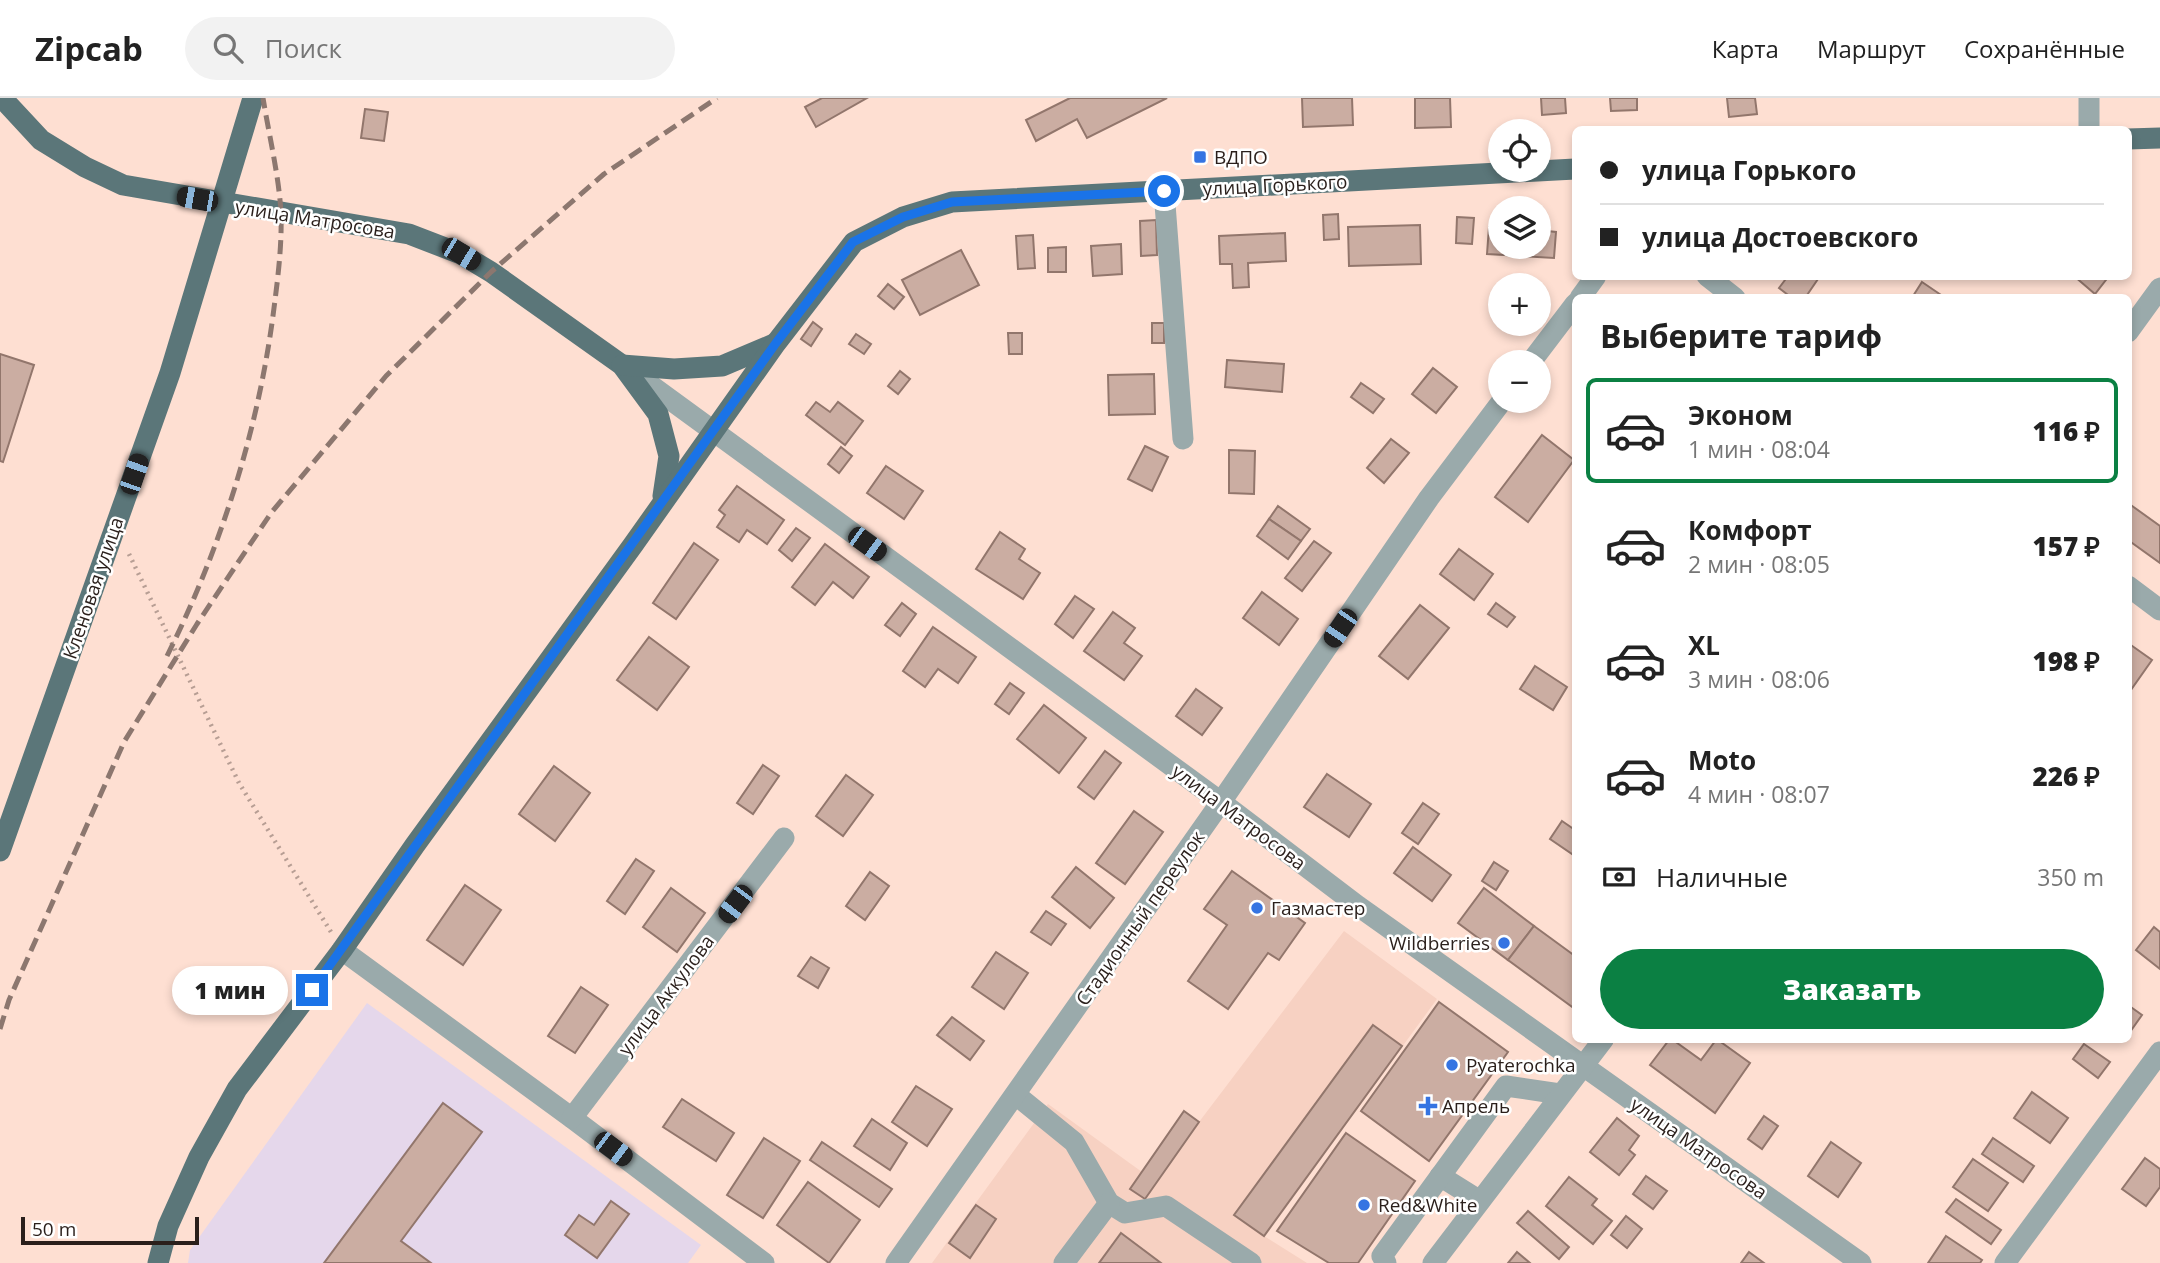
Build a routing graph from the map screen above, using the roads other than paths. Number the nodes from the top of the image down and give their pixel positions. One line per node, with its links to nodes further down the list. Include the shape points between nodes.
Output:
1 (2, 98): 9 (main road, улица Матросова, via 41,140 122,186)
2 (253, 98): 9 (main road, Кленовая улица)
3 (2089, 98): 4 (street)
4 (2089, 126)
5 (2160, 138): 6 (main road)
6 (2132, 139)
7 (1571, 172): 8 (main road, улица Горького)
8 (1164, 191): 15 (main road, улица Горького, via 952,202 903,217 853,242); 20 (street)
9 (222, 203): 17 (main road, улица Матросова, via 409,234 461,254); 26 (main road, Кленовая улица, via 170,373)
10 (1712, 280): 12 (street)
11 (2160, 288): 14 (street)
12 (1730, 294)
13 (1572, 308): 16 (street)
14 (2132, 326)
15 (776, 343): 17 (main road, via 722,366); 19 (main road)
16 (1540, 350)
17 (622, 365): 19 (street, улица Матросова); 21 (main road, улица Матросова, via 658,414 669,456)
18 (1493, 413): 24 (street, Стадионный переулок, via 1429,498)
19 (713, 431): 21 (main road); 24 (street, улица Матросова)
20 (1183, 439)
21 (662, 502): 27 (main road)
22 (2132, 589): 23 (street)
23 (2160, 610)
24 (1221, 802): 30 (street, улица Матросова, via 1357,906); 32 (street, Стадионный переулок)
25 (784, 838): 33 (street, улица Аккулова)
26 (0, 851)
27 (342, 950): 33 (street); 38 (main road, via 237,1089 194,1168 168,1226)
28 (1601, 1043): 30 (street)
29 (2160, 1052): 45 (street)
30 (1583, 1065): 31 (street); 44 (street, улица Матросова)
31 (1560, 1094): 34 (street, via 1506,1086); 35 (street)
32 (1016, 1095): 36 (street, via 1074,1142); 39 (street, Стадионный переулок)
33 (572, 1118): 37 (street)
34 (1440, 1176): 35 (street); 42 (street, via 1382,1255)
35 (1480, 1201): 43 (street)
36 (1109, 1203): 40 (street); 41 (street, via 1125,1213 1166,1206)
37 (760, 1262)
38 (158, 1263)
39 (896, 1263)
40 (1064, 1263)
41 (1251, 1263)
42 (1386, 1263)
43 (1433, 1263)
44 (1861, 1263)
45 (2005, 1263)

